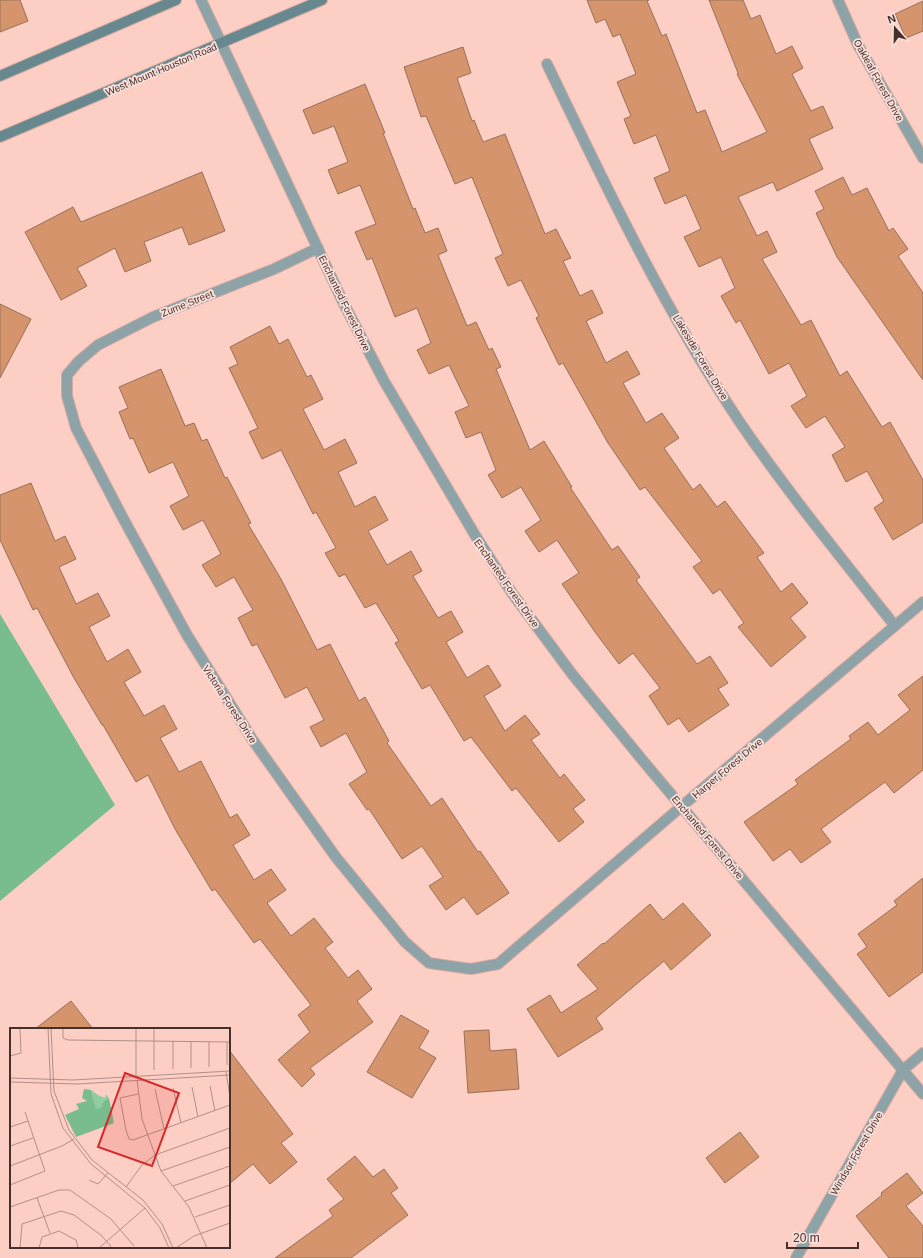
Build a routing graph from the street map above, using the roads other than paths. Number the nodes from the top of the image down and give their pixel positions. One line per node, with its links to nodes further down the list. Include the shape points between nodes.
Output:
1 (176, 0): 7 (main road)
2 (201, 0): 5 (street, Enchanted Forest Drive)
3 (322, 0): 5 (main road, West Mount Houston Road)
4 (838, 0): 9 (street, Oakleaf Forest Drive, via 858,45)
5 (221, 44): 8 (main road, West Mount Houston Road); 10 (street, Enchanted Forest Drive)
6 (547, 64): 13 (street, Lakeside Forest Drive, via 613,200 687,337 742,424 812,521)
7 (0, 76)
8 (0, 136)
9 (923, 158)
10 (318, 248): 11 (street, Zume Street, via 274,269 146,320 98,345); 14 (street, Enchanted Forest Drive, via 384,381 474,535 512,593 572,674)
11 (67, 375): 15 (street, Victoria Forest Drive, via 67,396 76,428 187,635 252,739 336,856 405,942 429,963)
12 (923, 602): 13 (street, Harper Forest Drive)
13 (895, 626): 14 (street, Harper Forest Drive)
14 (682, 806): 15 (street, Harper Forest Drive, via 498,964); 17 (street, Enchanted Forest Drive)
15 (471, 969)
16 (923, 1053): 17 (street, Windsor Forest Drive)
17 (903, 1070): 18 (street, Enchanted Forest Drive); 19 (street, Windsor Forest Drive)
18 (923, 1094)
19 (796, 1258)

